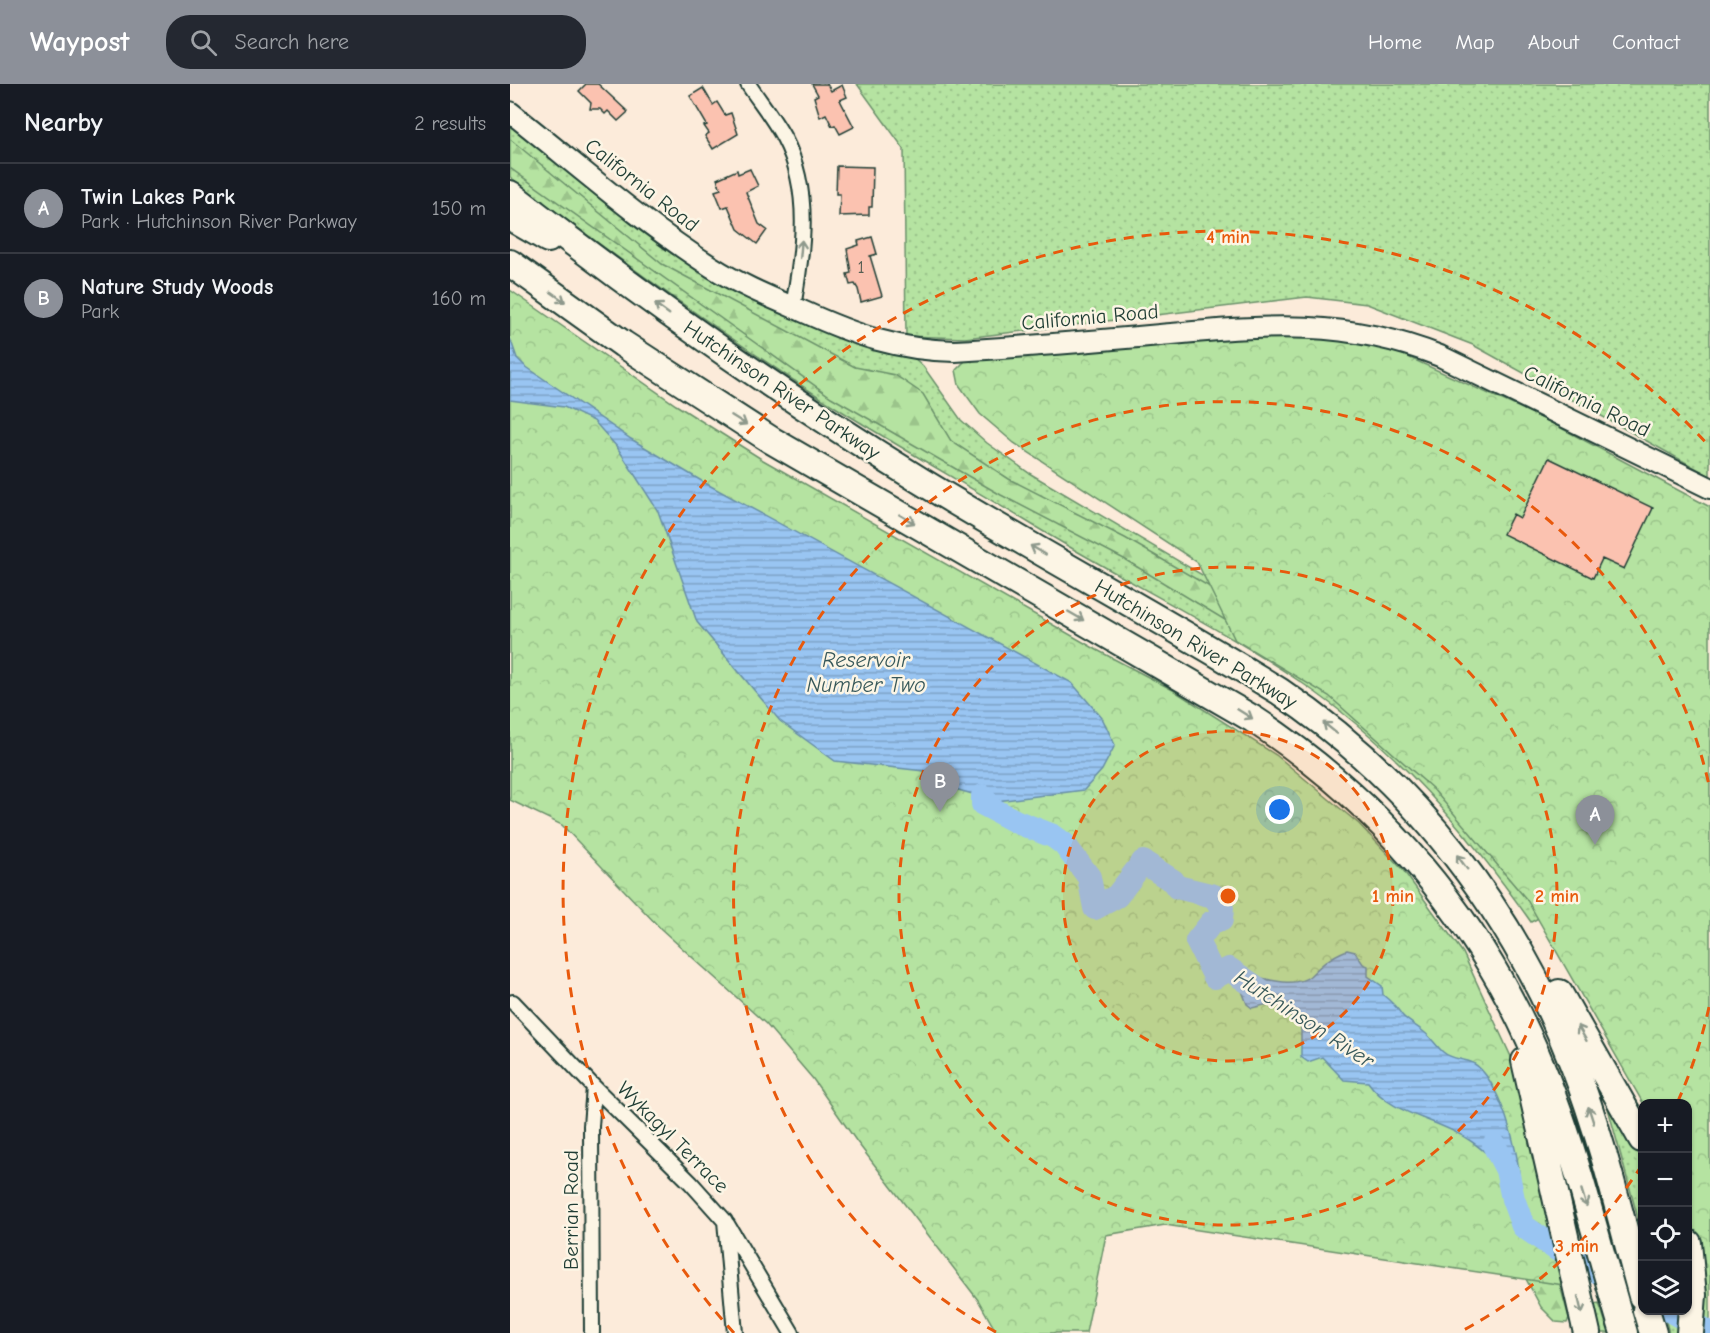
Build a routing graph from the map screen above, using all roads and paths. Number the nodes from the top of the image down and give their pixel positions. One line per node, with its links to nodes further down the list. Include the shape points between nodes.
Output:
1 (748, 84): 7 (street, one-way to 1, via 803,233 799,173 784,137)
2 (510, 112): 7 (main road, California Road, via 690,253 733,279)
3 (510, 194): 6 (highway, Hutchinson River Parkway)
4 (510, 217): 6 (highway)
5 (510, 263): 11 (highway, Hutchinson River Parkway, one-way to 11, via 753,429 1232,706 1295,747 1370,811 1421,865 1471,931)
6 (617, 276): 9 (highway, Hutchinson River Parkway, one-way to 6, via 1457,856 1412,803 1314,715 878,454 716,348)
7 (793, 307): 8 (main road, California Road, via 869,339 938,351 1280,326 1336,328 1375,335 1440,356)
8 (1710, 488)
9 (1495, 910): 13 (highway, one-way to 9, via 1550,978); 16 (highway, Hutchinson River Parkway, one-way to 9, via 1574,1067 1540,990)
10 (513, 1002): 12 (street, Wykagyl Terrace)
11 (1514, 1005): 21 (highway, one-way to 21); 22 (highway, Hutchinson River Parkway, one-way to 22, via 1553,1096)
12 (594, 1087): 14 (street, Wykagyl Terrace); 18 (street, Berrian Road)
13 (1638, 1132)
14 (725, 1221): 19 (street, Wykagyl Terrace); 20 (street)
15 (1690, 1261): 17 (highway)
16 (1638, 1280)
17 (1691, 1326)
18 (592, 1333)
19 (735, 1333)
20 (792, 1333)
21 (1587, 1333)
22 (1624, 1333)

